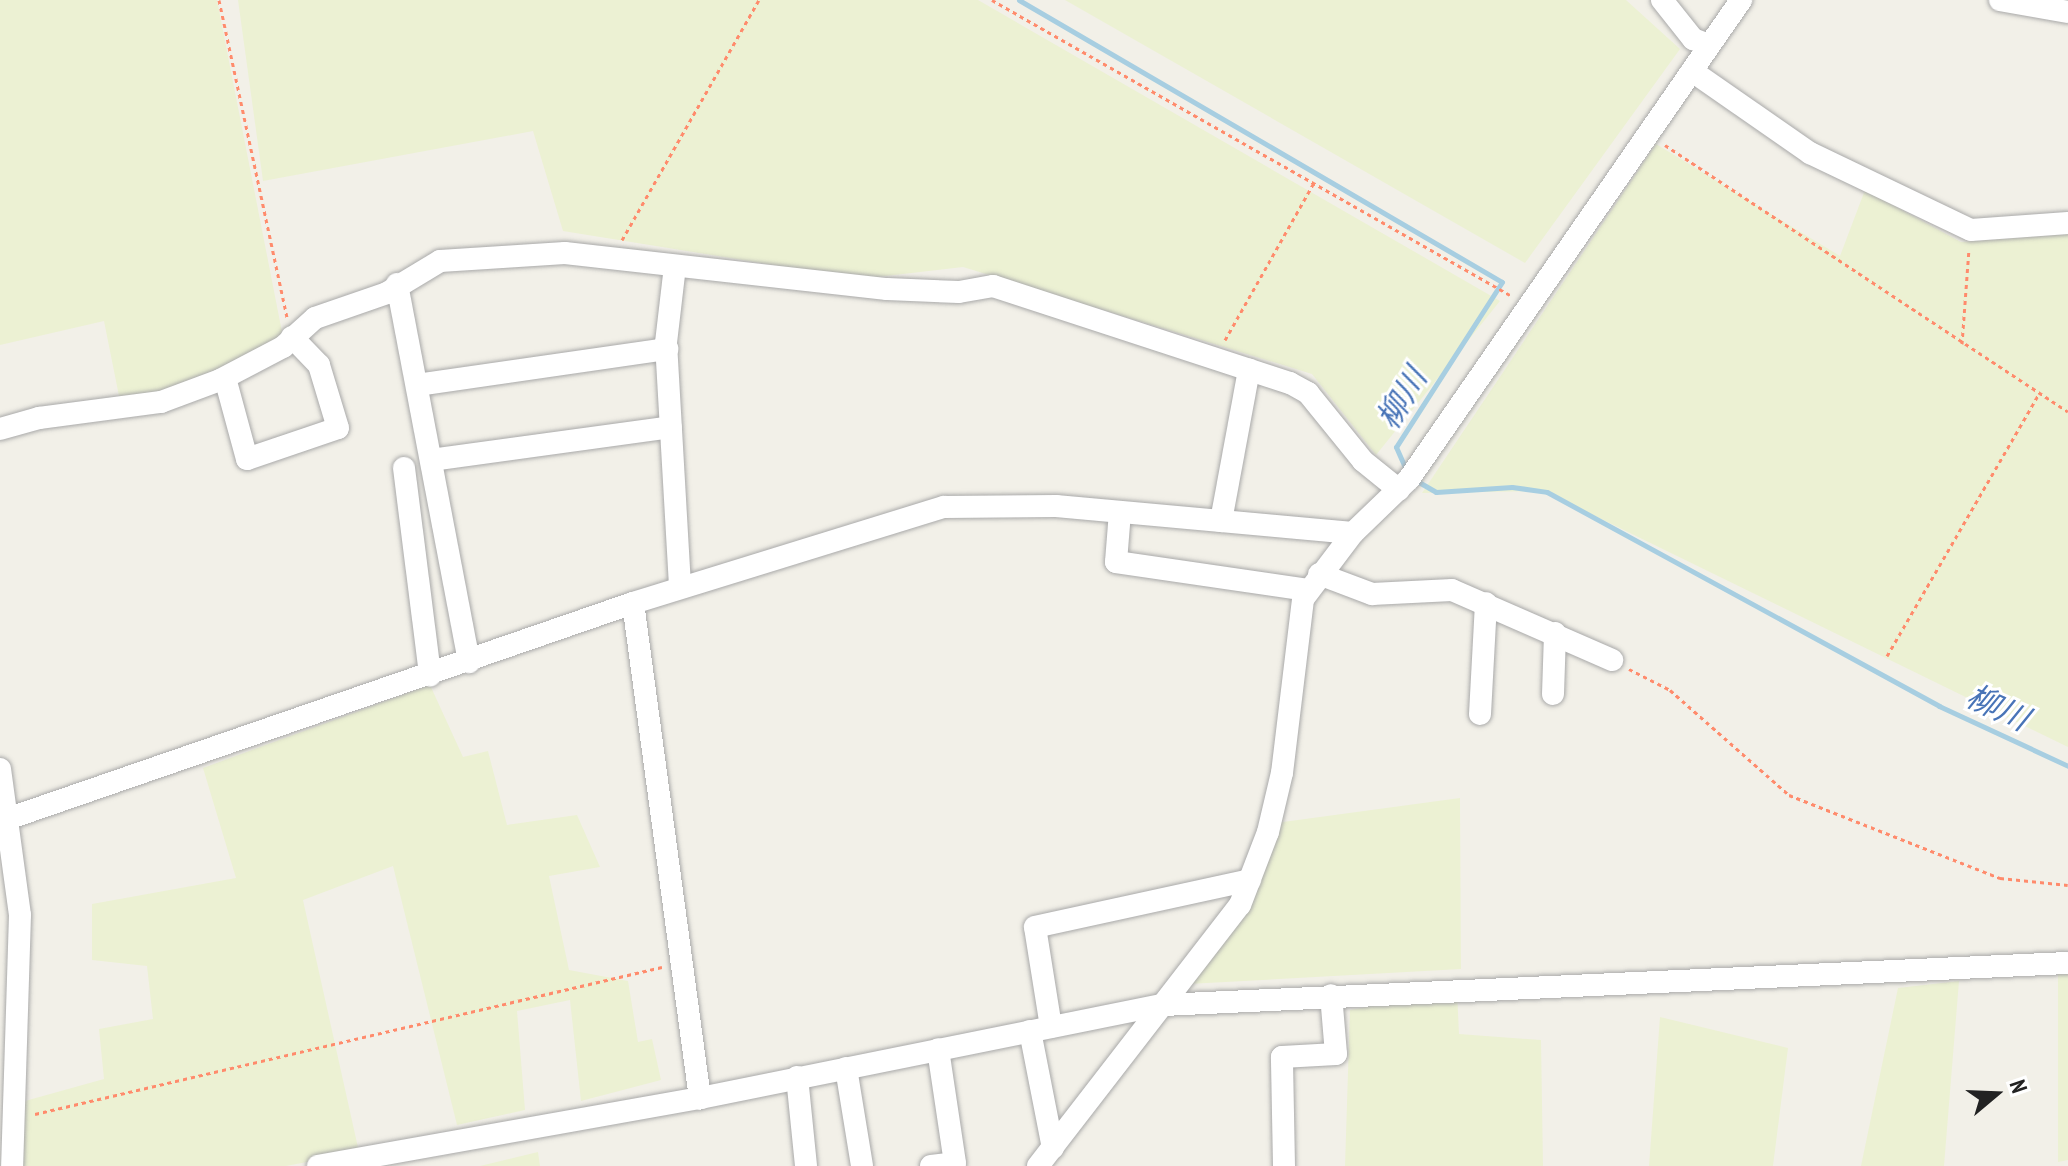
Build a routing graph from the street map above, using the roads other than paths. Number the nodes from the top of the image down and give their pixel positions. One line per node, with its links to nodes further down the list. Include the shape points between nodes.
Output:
1 (1662, 0): 5 (street, via 1693,39)
2 (1741, 0): 5 (street)
3 (2000, 0): 4 (street)
4 (2068, 12)
5 (1709, 45): 6 (street)
6 (1692, 71): 7 (street, via 1810,153 1971,230); 19 (street)
7 (2068, 223)
8 (675, 266): 9 (street, via 565,253 440,261); 11 (street); 12 (street, via 887,289 959,292 993,286)
9 (397, 284): 10 (street, via 387,293 315,318); 14 (street)
10 (292, 337): 13 (street, via 256,364); 13 (street, via 319,365 338,428 247,459)
11 (667, 349): 14 (street); 15 (street)
12 (1249, 370): 19 (street, via 1308,393 1363,461); 21 (street)
13 (225, 378): 16 (street, via 161,402 39,418)
14 (417, 385): 17 (street)
15 (671, 427): 17 (street); 24 (street)
16 (0, 429)
17 (431, 460): 29 (street)
18 (404, 468): 30 (street)
19 (1399, 490): 22 (street)
20 (1120, 512): 21 (street); 23 (street, via 1116,562); 24 (street, via 984,504 944,507)
21 (1221, 521): 22 (street)
22 (1353, 533): 23 (street)
23 (1314, 582): 26 (street, via 1372,594 1452,590); 35 (street, via 1294,660 1282,773)
24 (680, 588): 25 (street)
25 (633, 603): 29 (street); 43 (street)
26 (1486, 603): 27 (street); 32 (street)
27 (1555, 633): 28 (street); 31 (street)
28 (1612, 660)
29 (469, 662): 30 (street)
30 (430, 675): 34 (street)
31 (1553, 694)
32 (1480, 714)
33 (0, 769): 34 (street)
34 (10, 818): 45 (street, via 20,915)
35 (1250, 880): 38 (street, via 1240,905); 39 (street, via 1035,927)
36 (2068, 963): 37 (street, via 1908,974 1591,981)
37 (1331, 995): 38 (street); 51 (street, via 1336,1054 1282,1057)
38 (1163, 1005): 39 (street); 44 (street)
39 (1041, 1029): 40 (street); 44 (street)
40 (938, 1049): 41 (street); 49 (street, via 955,1163)
41 (846, 1068): 42 (street); 48 (street)
42 (797, 1077): 43 (street); 47 (street)
43 (700, 1098): 46 (street)
44 (1053, 1148): 50 (street)
45 (12, 1166)
46 (318, 1166)
47 (806, 1166)
48 (862, 1166)
49 (931, 1166)
50 (1038, 1166)
51 (1284, 1166)

